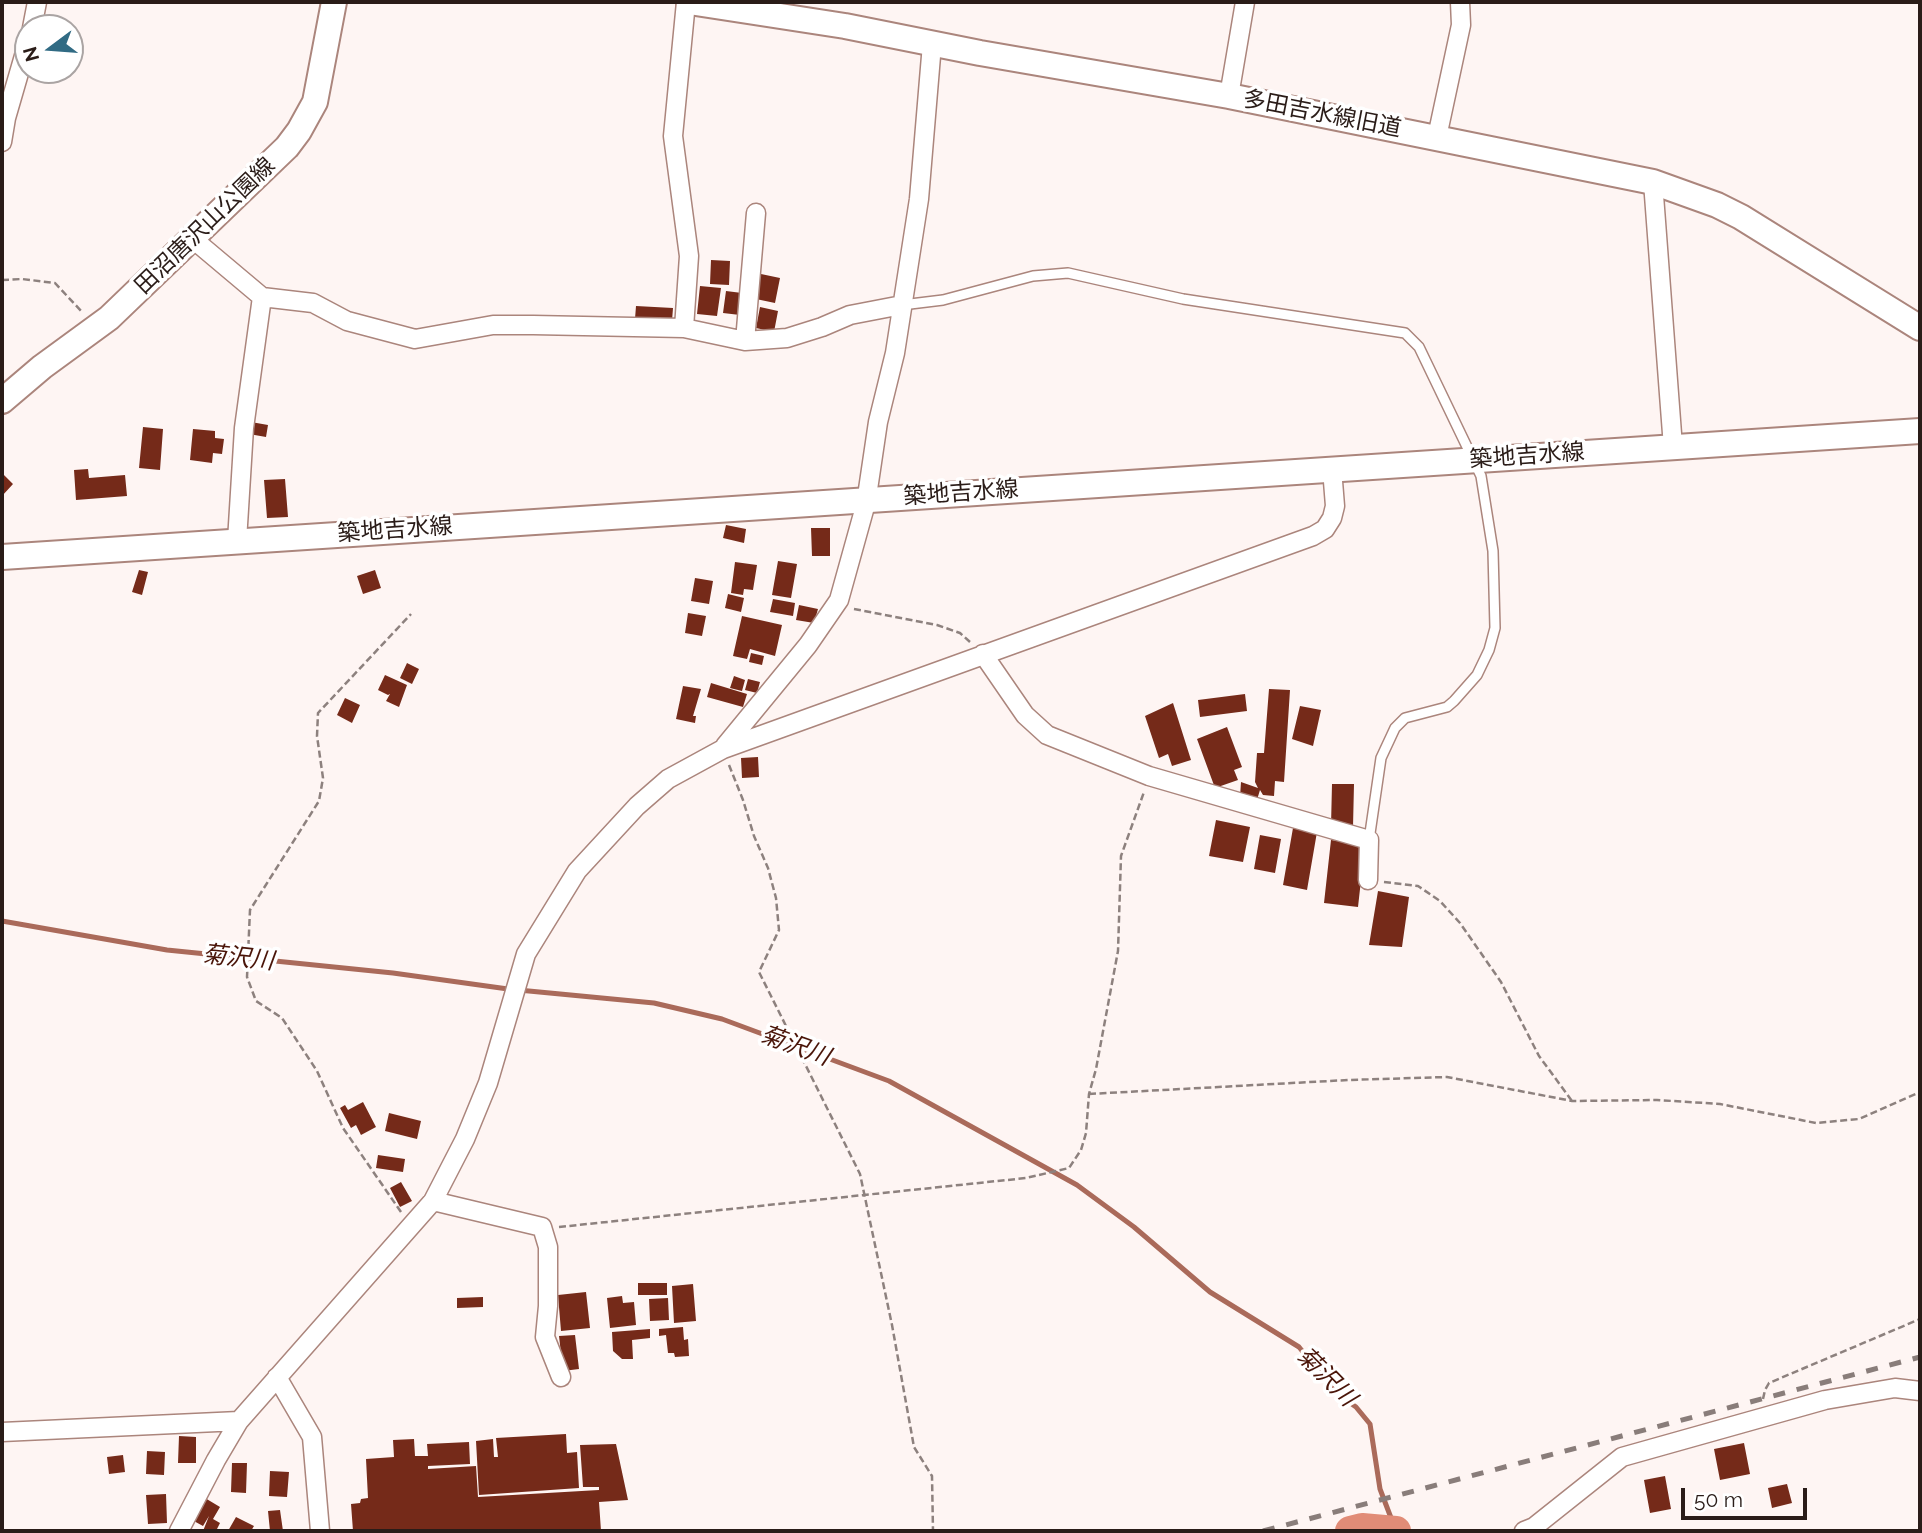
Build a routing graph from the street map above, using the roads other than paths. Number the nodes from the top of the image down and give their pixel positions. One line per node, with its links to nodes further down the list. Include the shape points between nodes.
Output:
1 (334, 2): 13 (main road, 田沼唐沢山公園線, via 320,83 304,124 287,147)
2 (687, 2): 5 (main road, 多田吉水線旧道); 16 (street, via 673,136 689,256)
3 (1245, 2): 7 (street)
4 (1460, 2): 9 (street, via 1461,25)
5 (932, 44): 7 (main road, 多田吉水線旧道); 15 (street, via 919,199)
6 (15, 84): 8 (street)
7 (1229, 96): 9 (main road, 多田吉水線旧道)
8 (4, 118): 10 (street)
9 (1437, 137): 11 (main road, 多田吉水線旧道)
10 (2, 142)
11 (1653, 182): 17 (main road, 多田吉水線旧道, via 1741,217); 21 (street)
12 (755, 213): 18 (street)
13 (193, 239): 14 (street); 19 (main road, 田沼唐沢山公園線, via 95,329)
14 (262, 296): 16 (street, via 313,303 347,321 415,339 493,325); 25 (street, via 244,428)
15 (902, 305): 18 (street, via 850,315 787,338); 22 (lane, via 943,300 1033,276 1068,273 1183,299 1405,332 1419,347); 24 (street)
16 (684, 328): 18 (street)
17 (1920, 328)
18 (746, 341)
19 (2, 401)
20 (1920, 431): 21 (main road, 築地吉水線)
21 (1673, 447): 22 (main road, 築地吉水線)
22 (1474, 459): 23 (main road, 築地吉水線); 29 (lane, via 1493,551 1492,639 1477,675 1454,701 1405,718 1395,727 1381,758)
23 (1332, 469): 24 (main road, 築地吉水線); 27 (street, via 1335,506 1325,529)
24 (867, 499): 25 (main road, 築地吉水線); 28 (street, via 839,600)
25 (237, 541): 26 (main road, 築地吉水線)
26 (2, 557)
27 (983, 653): 28 (street); 29 (street, via 1025,715 1047,735 1149,776)
28 (723, 749): 31 (street, via 668,779 636,806 577,871 552,908 526,954 488,1083)
29 (1369, 840): 30 (street)
30 (1368, 880)
31 (433, 1201): 32 (street); 33 (street, via 542,1227 548,1247 545,1338)
32 (277, 1377): 35 (street); 38 (street, via 312,1437)
33 (561, 1377)
34 (1920, 1391): 39 (street, via 1895,1388 1825,1400 1622,1457)
35 (239, 1421): 36 (street); 37 (street)
36 (2, 1432)
37 (179, 1531)
38 (320, 1531)
39 (1524, 1531)

